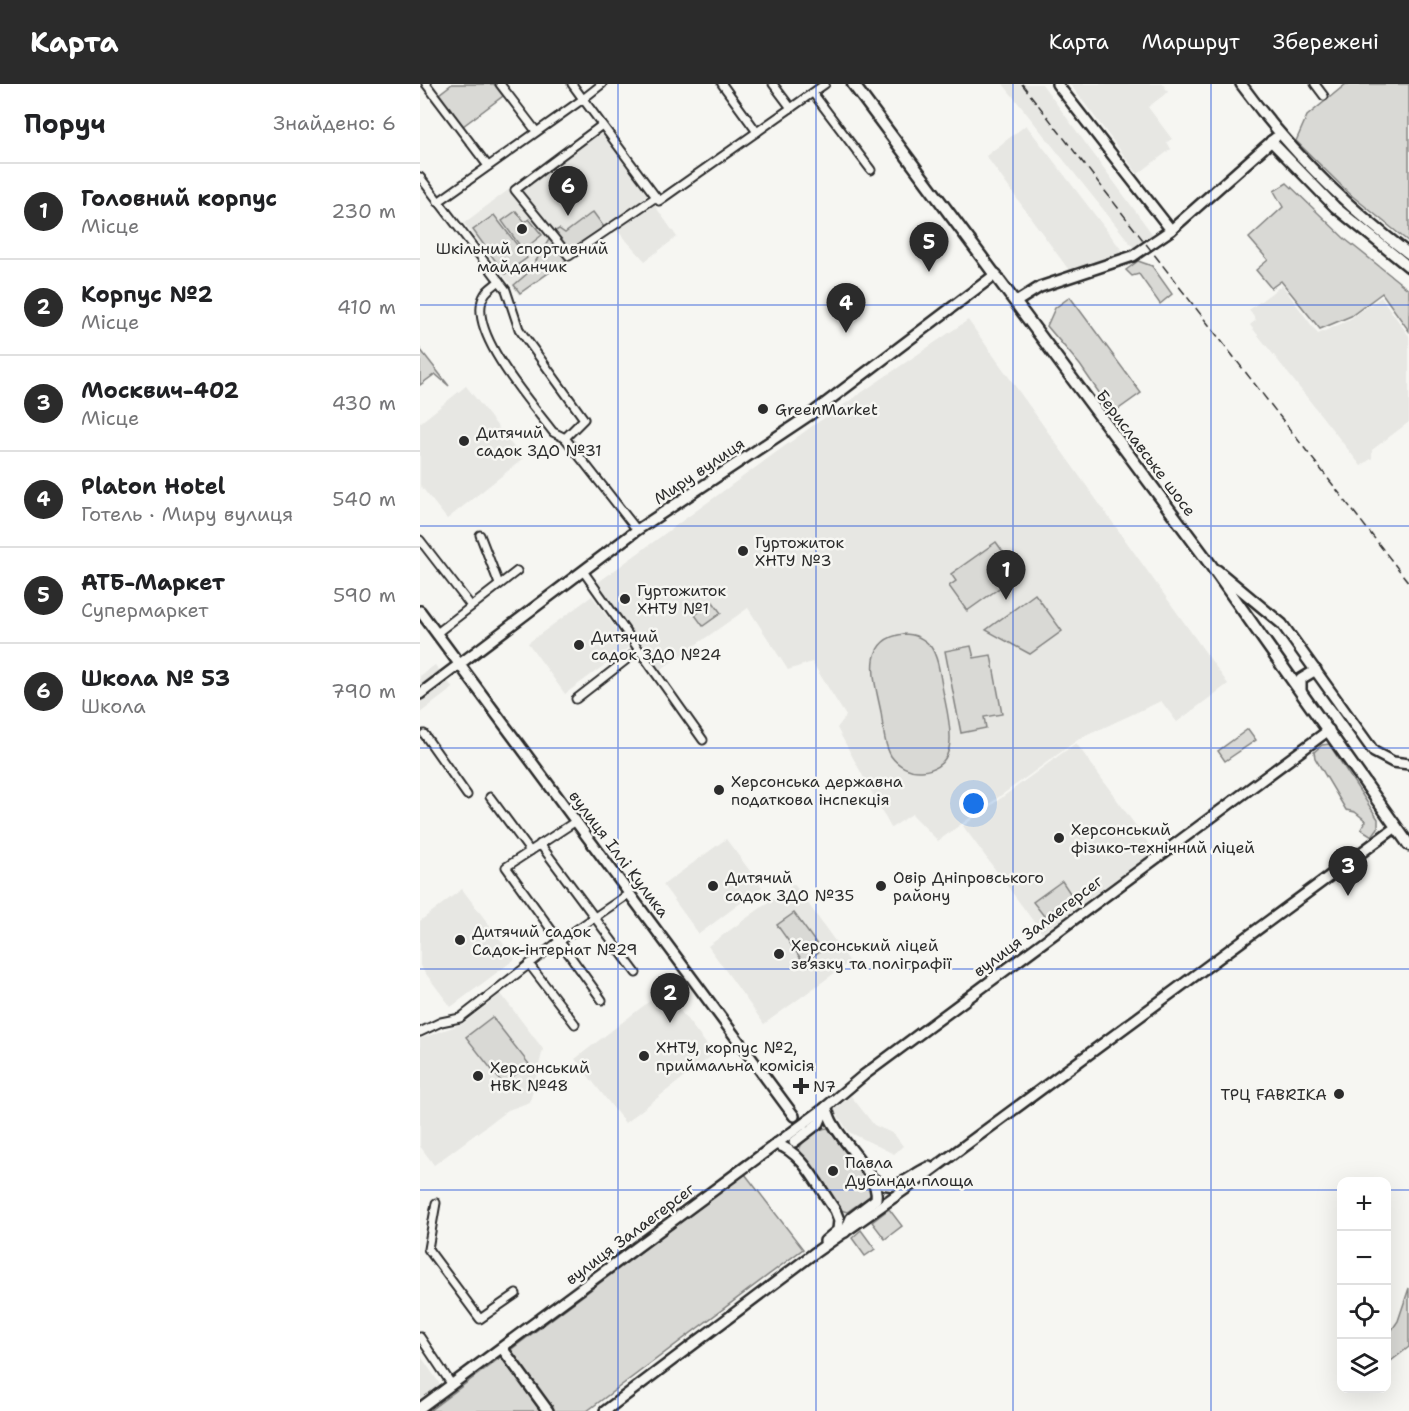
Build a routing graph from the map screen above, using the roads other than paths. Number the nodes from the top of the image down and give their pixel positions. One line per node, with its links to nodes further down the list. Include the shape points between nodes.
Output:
1 (426, 84): 21 (street)
2 (500, 84): 17 (street)
3 (572, 84): 14 (street)
4 (602, 84): 14 (street)
5 (722, 84): 18 (street)
6 (773, 84): 15 (street)
7 (825, 84): 12 (street)
8 (853, 84): 29 (main road, Бериславське шосе)
9 (1057, 84): 26 (street)
10 (1241, 84): 19 (street)
11 (1315, 84): 13 (street)
12 (813, 93): 15 (street); 22 (street)
13 (1324, 96)
14 (583, 99): 16 (street); 17 (street)
15 (791, 108): 18 (street)
16 (602, 125): 24 (street); 24 (street, via 514,190 569,256)
17 (536, 131): 21 (street)
18 (757, 132): 24 (street)
19 (1279, 134): 20 (street); 27 (street, via 1349,206)
20 (1271, 141): 26 (street); 28 (street, via 1349,220)
21 (488, 166): 25 (street)
22 (871, 170)
23 (420, 177): 25 (street)
24 (657, 199)
25 (438, 202): 30 (street)
26 (1171, 230): 31 (street, via 1133,256 1040,287)
27 (1409, 254)
28 (1409, 267)
29 (996, 274): 31 (main road, Бериславське шосе); 33 (street, Миру вулиця, via 811,414)
30 (499, 281): 32 (street, via 519,329 584,418); 32 (street, via 484,295 480,320 497,357 553,432)
31 (1016, 302): 36 (main road, Бериславське шосе)
32 (565, 438): 33 (street)
33 (637, 530): 38 (street, Миру вулиця)
34 (480, 535): 39 (street)
35 (420, 540): 40 (street)
36 (1210, 564): 45 (street, via 1282,624); 46 (main road, Бериславське шосе)
37 (517, 571): 39 (street)
38 (583, 571): 43 (street); 44 (street, Миру вулиця)
39 (499, 584): 40 (street)
40 (471, 606): 42 (street)
41 (420, 611): 42 (street, вулиця Іллі Кулика)
42 (437, 633): 44 (street, вулиця Іллі Кулика)
43 (639, 650): 48 (street); 51 (street)
44 (460, 665): 47 (street, Миру вулиця); 55 (street, вулиця Іллі Кулика)
45 (1316, 670): 46 (street, via 1301,679); 52 (street, via 1374,752)
46 (1302, 691): 49 (main road, Бериславське шосе)
47 (420, 694)
48 (576, 699)
49 (1329, 730): 56 (main road, Бериславське шосе); 68 (street, вулиця Залаегерсег)
50 (424, 734): 53 (street)
51 (703, 740)
52 (1409, 765)
53 (467, 795)
54 (490, 797): 59 (street)
55 (576, 821): 57 (street); 60 (street, вулиця Іллі Кулика)
56 (1396, 827): 58 (main road, Бериславське шосе); 77 (street)
57 (540, 844): 59 (street); 61 (street)
58 (1409, 845)
59 (530, 851): 62 (street, via 506,867)
60 (630, 893): 61 (street); 69 (street, вулиця Іллі Кулика)
61 (595, 917): 62 (street); 64 (street)
62 (560, 940): 63 (street); 65 (street)
63 (529, 964): 66 (street); 67 (street, via 460,1018)
64 (636, 973)
65 (603, 999)
66 (574, 1024)
67 (420, 1032)
68 (826, 1107): 70 (street, вулиця Залаегерсег); 71 (street); 72 (street)
69 (794, 1116): 70 (street); 73 (street)
70 (809, 1120): 71 (street); 73 (street, вулиця Залаегерсег)
71 (819, 1123): 72 (street); 74 (street)
72 (834, 1125): 78 (street)
73 (794, 1131): 74 (street); 75 (street, вулиця Залаегерсег)
74 (794, 1142): 76 (street)
75 (775, 1144): 76 (street, via 788,1147); 87 (street, вулиця Залаегерсег)
76 (795, 1155): 80 (street)
77 (936, 1164): 78 (street, via 897,1186 880,1184); 82 (street)
78 (870, 1176): 81 (street, via 878,1191 876,1199)
79 (436, 1203): 85 (street, via 428,1249 480,1319)
80 (835, 1210): 81 (street); 84 (street, via 838,1230)
81 (851, 1218): 82 (street); 83 (street)
82 (863, 1219): 83 (street)
83 (845, 1233): 84 (street)
84 (813, 1254): 91 (street)
85 (516, 1294)
86 (420, 1337): 88 (street)
87 (502, 1348): 88 (street, вулиця Залаегерсег); 90 (street)
88 (452, 1385): 89 (street, вулиця Залаегерсег)
89 (420, 1408)
90 (548, 1411)
91 (605, 1411)

